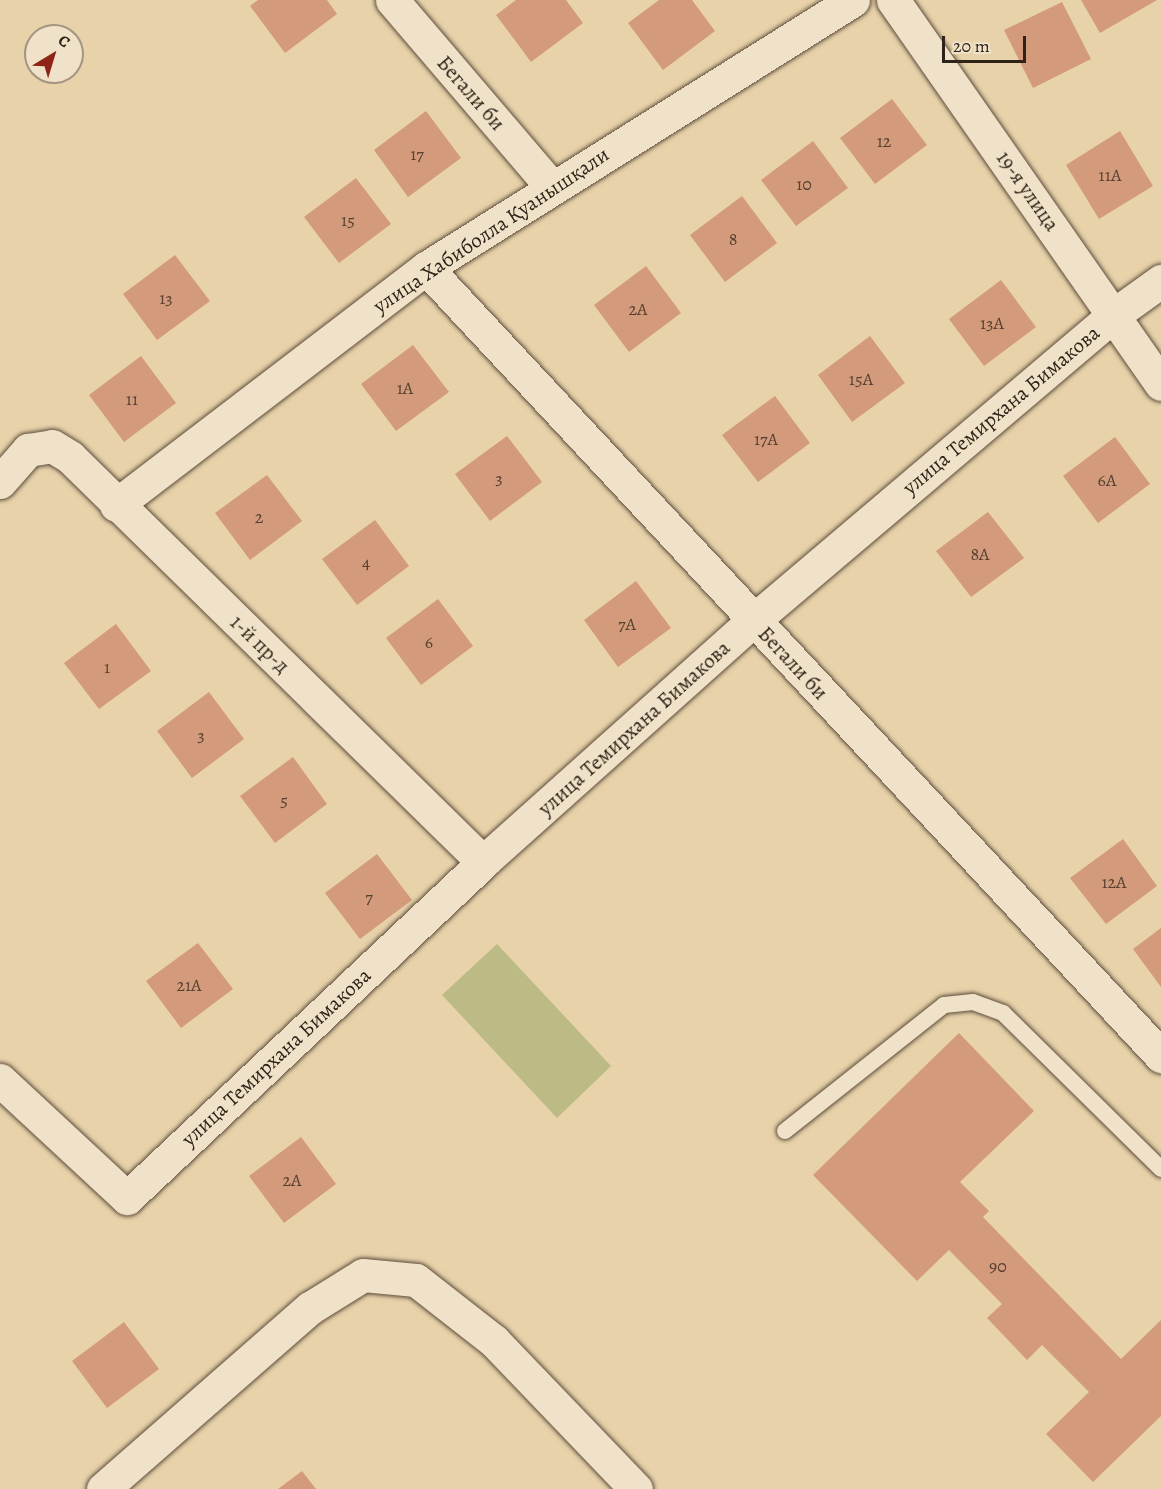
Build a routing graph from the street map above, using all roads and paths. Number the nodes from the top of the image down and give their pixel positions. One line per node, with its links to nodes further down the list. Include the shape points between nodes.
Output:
1 (392, 0): 4 (street, Бегали би)
2 (853, 0): 4 (street, улица Хабиболла Қуанышқали)
3 (893, 0): 7 (street, 19-я улица)
4 (551, 186): 5 (street, улица Хабиболла Қуанышқали)
5 (426, 268): 10 (street, улица Хабиболла Қуанышқали); 11 (street, Бегали би)
6 (1161, 281): 7 (street, улица Темирхана Бимакова)
7 (1115, 314): 8 (street, 19-я улица); 11 (street, улица Темирхана Бимакова)
8 (1161, 384)
9 (0, 482): 10 (street, 1-й пр-д, via 28,450 52,446 70,457)
10 (116, 505): 12 (street, 1-й пр-д)
11 (754, 620): 12 (street, улица Темирхана Бимакова); 13 (street, Бегали би)
12 (483, 862): 14 (street, улица Темирхана Бимакова, via 127,1198)
13 (1161, 1056)
14 (0, 1080)
15 (785, 1131): 16 (lane, via 944,1005 973,1002 1003,1013)
16 (1161, 1169)
17 (103, 1489): 18 (street, via 310,1308 363,1275 416,1281 494,1341)
18 (636, 1489)

